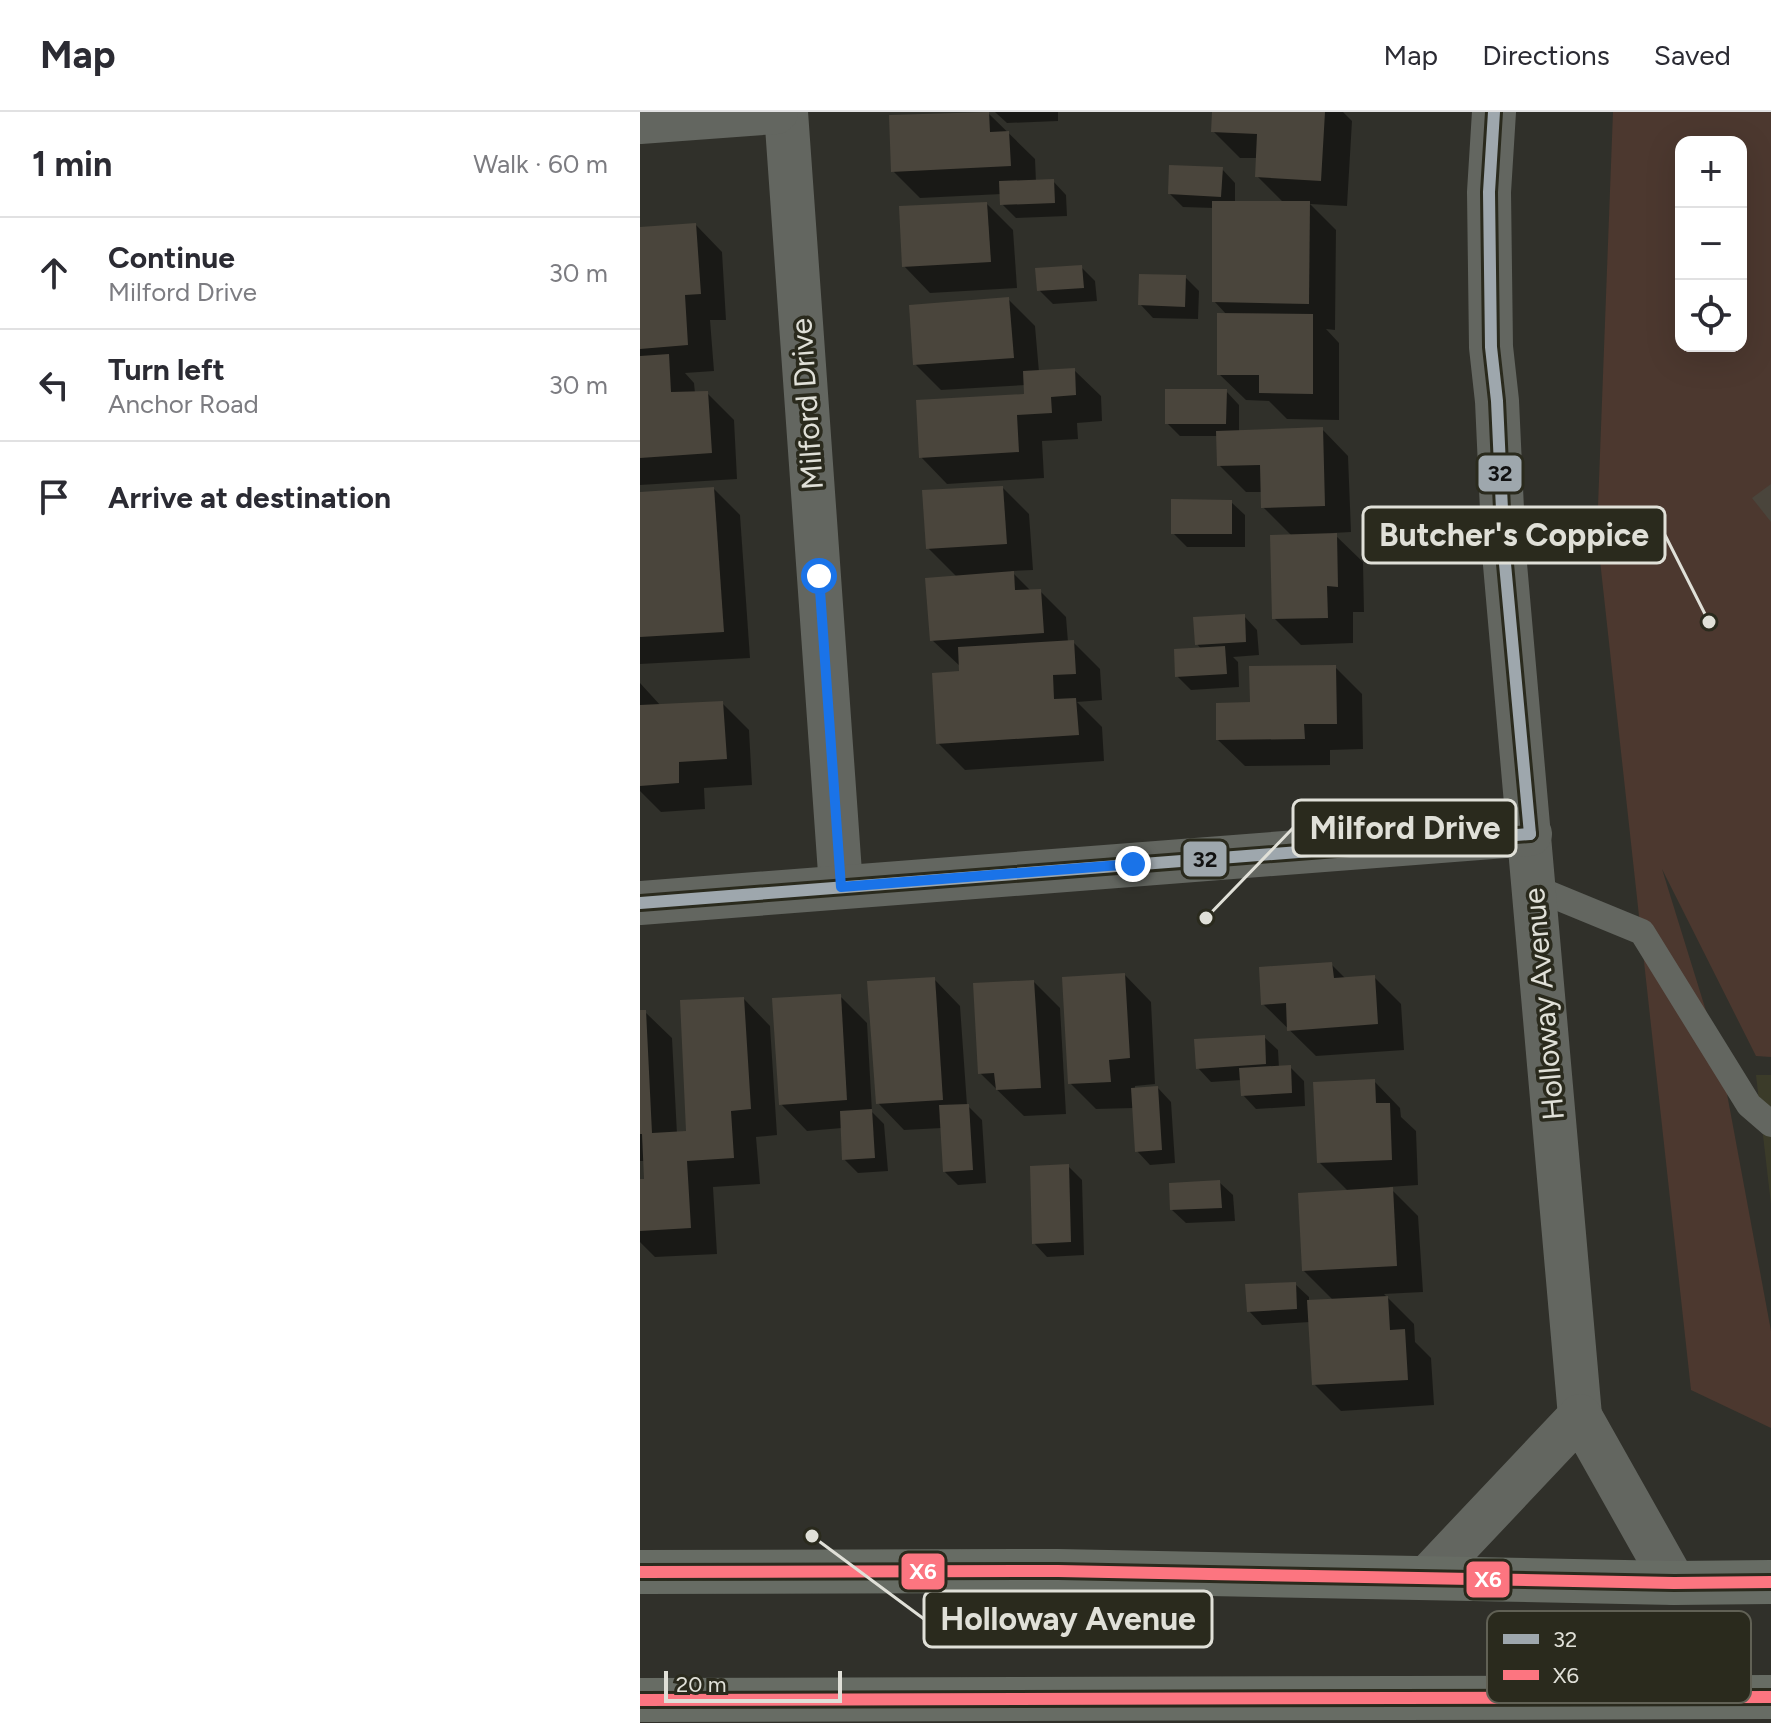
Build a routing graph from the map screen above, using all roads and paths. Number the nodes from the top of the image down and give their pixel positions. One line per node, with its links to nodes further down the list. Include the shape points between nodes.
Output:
1 (776, 112): 4 (street)
2 (786, 112): 6 (street, Milford Drive)
3 (1494, 112): 5 (street, Holloway Avenue, via 1491,347)
4 (640, 122)
5 (1530, 834): 6 (street); 7 (street, Holloway Avenue)
6 (841, 887): 8 (street)
7 (1535, 888): 9 (lane, via 1642,932 1749,1105); 10 (street, Holloway Avenue)
8 (640, 903)
9 (1771, 1124)
10 (1580, 1416): 12 (street); 14 (street, Holloway Avenue)
11 (640, 1572): 12 (highway)
12 (1428, 1577): 14 (highway)
13 (1771, 1582): 14 (highway)
14 (1674, 1583)
15 (1751, 1697): 16 (highway)
16 (1771, 1697)
17 (1487, 1698): 18 (highway)
18 (640, 1700)

